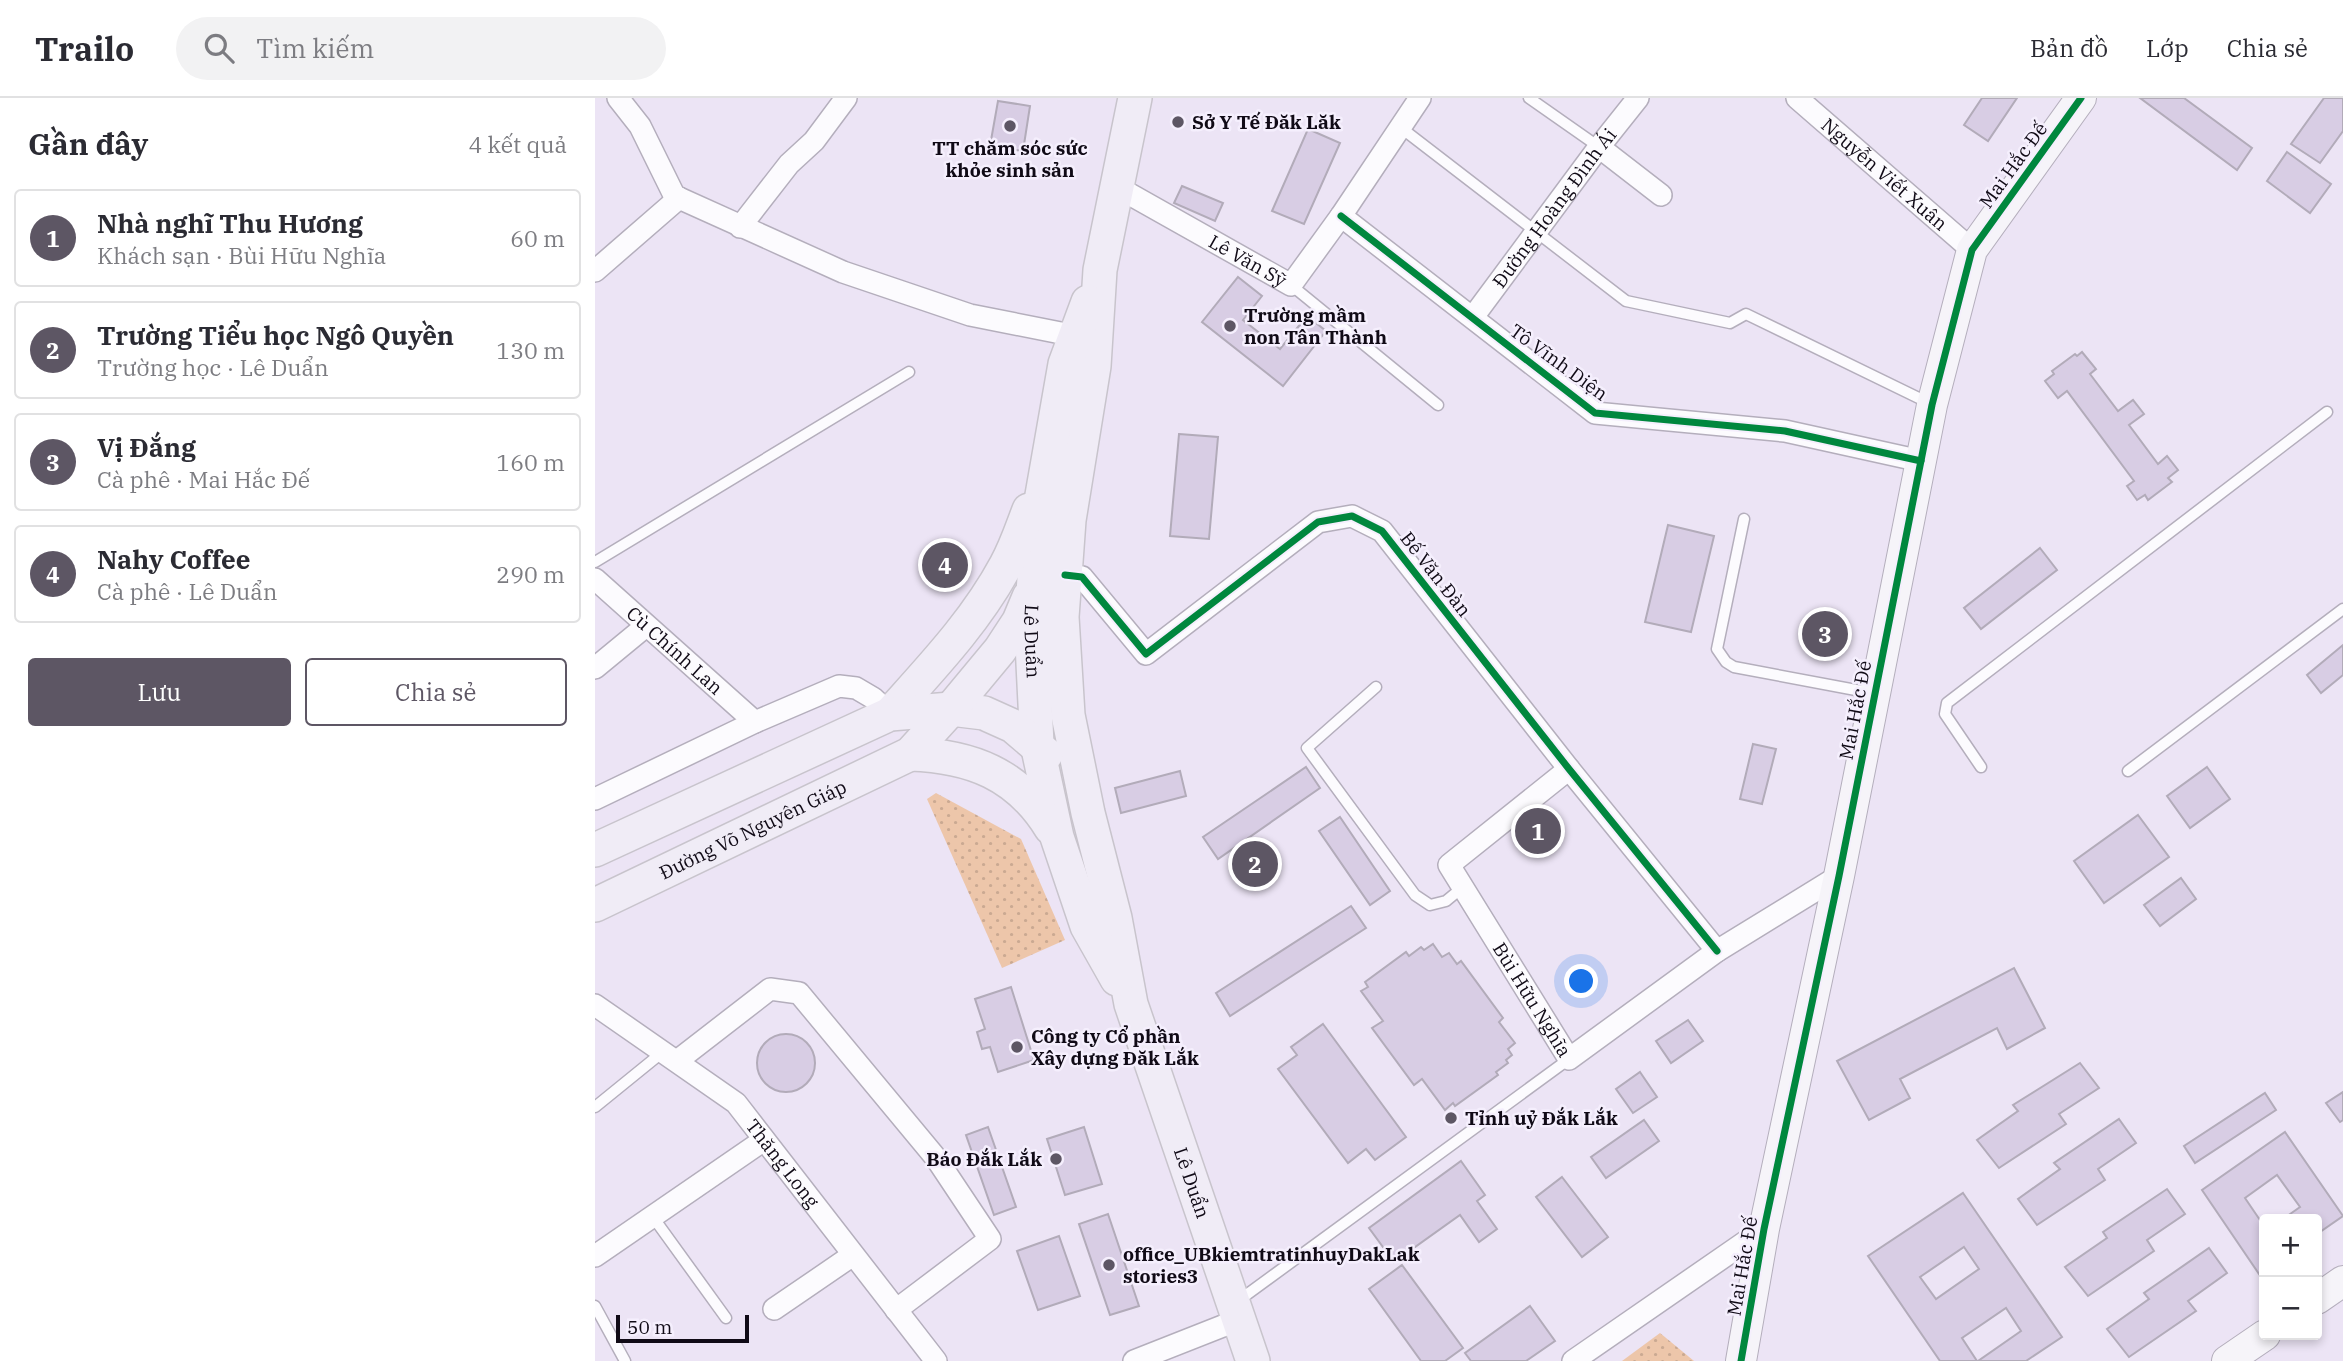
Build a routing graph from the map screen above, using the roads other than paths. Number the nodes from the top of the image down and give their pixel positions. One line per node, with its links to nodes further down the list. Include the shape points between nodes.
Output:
1 (618, 98): 13 (street, via 640,126)
2 (846, 98): 15 (street)
3 (1135, 98): 11 (main road, Lê Duẩn)
4 (1420, 98): 9 (street, Lê Văn Sỹ)
5 (1529, 98): 10 (lane)
6 (1638, 98): 10 (street, Đường Hoàng Đình Ái)
7 (1797, 98): 17 (street, Nguyễn Viết Xuân)
8 (2081, 98): 17 (street, Mai Hắc Đế)
9 (1400, 127): 14 (street, Lê Văn Sỹ); 16 (lane)
10 (1599, 147): 12 (street); 16 (street, Đường Hoàng Đình Ái)
11 (1117, 187): 19 (main road, Lê Duẩn); 20 (street, Lê Văn Sỹ)
12 (1661, 195)
13 (679, 198): 15 (street); 18 (street)
14 (1341, 216): 20 (street, Lê Văn Sỹ); 21 (street, Tô Vĩnh Diện)
15 (740, 227): 22 (street, via 843,272 970,315)
16 (1536, 232): 21 (street, Đường Hoàng Đình Ái); 24 (lane, via 1626,301 1730,323 1746,314)
17 (1972, 250): 24 (street, Mai Hắc Đế)
18 (599, 261)
19 (1100, 270): 22 (main road, Lê Duẩn); 30 (main road, Lê Duẩn, via 1094,366)
20 (1291, 285): 25 (lane)
21 (1473, 317): 27 (street, Tô Vĩnh Diện, via 1595,413 1786,431)
22 (1076, 336): 28 (main road, Lê Duẩn, via 1065,364)
23 (909, 372): 31 (lane)
24 (1932, 404): 27 (street, Mai Hắc Đế)
25 (1438, 405)
26 (2327, 412): 45 (lane, via 1947,703 1945,714)
27 (1921, 461): 39 (street, Mai Hắc Đế)
28 (1047, 468): 34 (main road, Lê Duẩn); 41 (main road, via 1007,564 981,606)
29 (1744, 519): 39 (lane, via 1717,649 1722,657 1734,667)
30 (1069, 520): 32 (main road, Lê Duẩn); 34 (main road)
31 (595, 562)
32 (1065, 575): 46 (street, Bế Văn Đàn, via 1082,576 1146,654 1318,522 1352,516 1382,531); 49 (main road, Lê Duẩn, via 1062,617 1069,715)
33 (595, 579): 36 (street, Cù Chính Lan)
34 (1033, 589): 40 (main road, via 1000,650); 43 (main road, Lê Duẩn)
35 (2343, 609): 47 (lane)
36 (646, 626): 37 (street); 42 (street, Cù Chính Lan)
37 (595, 668)
38 (1375, 687): 53 (lane, via 1307,748 1415,895 1430,905 1446,901)
39 (1875, 693): 52 (street, Mai Hắc Đế)
40 (951, 709): 41 (main road); 43 (main road, via 984,713); 44 (main road)
41 (890, 714): 42 (street, via 856,688 839,686); 44 (main road); 51 (main road)
42 (755, 722): 48 (street)
43 (1037, 744): 49 (main road); 50 (main road, Lê Duẩn)
44 (909, 754): 50 (main road, via 970,761 1001,776 1041,811); 54 (main road, Đường Võ Nguyên Giáp)
45 (1981, 767)
46 (1569, 769): 53 (street, Bùi Hữu Nghĩa, via 1449,865); 55 (street, Bế Văn Đàn)
47 (2128, 771)
48 (595, 799)
49 (1088, 813): 56 (main road, Lê Duẩn)
50 (1057, 837): 56 (main road, Lê Duẩn, via 1087,926)
51 (595, 850)
52 (1839, 876): 55 (street, Bùi Hữu Nghĩa); 63 (street, Mai Hắc Đế)
53 (1463, 887): 59 (street, Bùi Hữu Nghĩa)
54 (595, 905)
55 (1717, 951): 59 (street, Bùi Hữu Nghĩa)
56 (1131, 1004): 71 (main road, Lê Duẩn)
57 (595, 1005): 58 (street, Thăng Long)
58 (671, 1056): 60 (lane); 61 (street, Thăng Long, via 736,1103); 70 (street, via 769,989 799,993 936,1157 990,1239)
59 (1569, 1059): 71 (lane)
60 (595, 1107)
61 (764, 1140): 62 (street); 64 (street, Thăng Long)
62 (653, 1217): 65 (street); 72 (lane)
63 (1763, 1229): 78 (street); 79 (street, Mai Hắc Đế)
64 (853, 1255): 69 (street); 70 (street, Thăng Long)
65 (595, 1256)
66 (2343, 1281): 67 (street)
67 (2322, 1296)
68 (595, 1306): 74 (lane)
69 (774, 1309)
70 (896, 1310): 75 (street, Thăng Long)
71 (1235, 1313): 76 (street); 77 (main road, Lê Duẩn)
72 (726, 1318)
73 (2259, 1339): 80 (street)
74 (625, 1361)
75 (936, 1361)
76 (1134, 1361)
77 (1253, 1361)
78 (1573, 1361)
79 (1741, 1361)
80 (2227, 1361)

